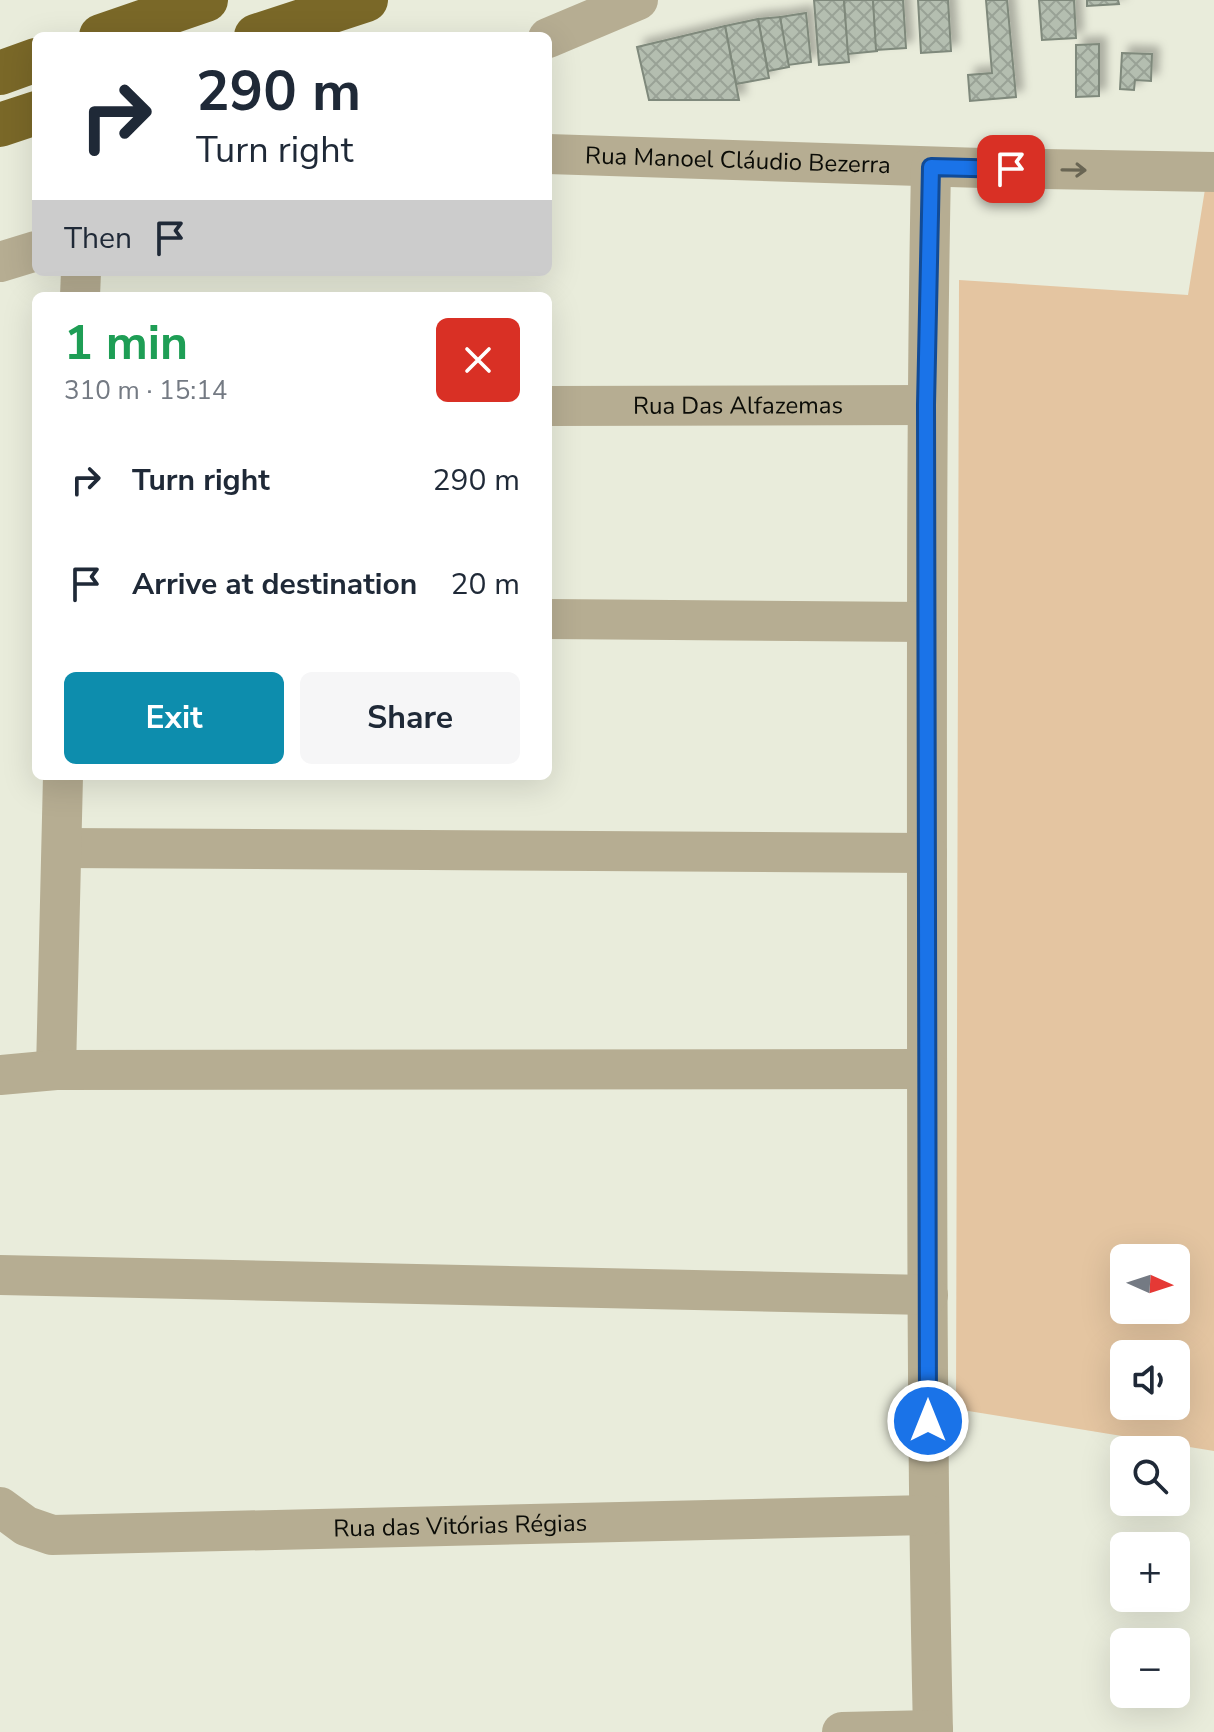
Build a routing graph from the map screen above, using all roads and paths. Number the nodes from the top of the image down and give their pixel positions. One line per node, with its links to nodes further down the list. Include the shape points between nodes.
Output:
1 (206, 0): 4 (highway)
2 (366, 0): 5 (highway)
3 (638, 0): 6 (street)
4 (113, 32)
5 (268, 32)
6 (552, 36)
7 (32, 61): 8 (highway)
8 (0, 73)
9 (32, 114): 10 (highway)
10 (0, 125)
11 (552, 154): 12 (street, Rua Manoel Cláudio Bezerra)
12 (931, 167): 13 (street, Rua Manoel Cláudio Bezerra, one-way to 13); 18 (street)
13 (1214, 172)
14 (32, 228): 15 (street)
15 (0, 238)
16 (32, 252): 17 (street)
17 (0, 262)
18 (926, 405): 19 (street, Rua Das Alfazemas); 21 (street)
19 (552, 406)
20 (552, 619): 21 (street)
21 (926, 622): 24 (street)
22 (63, 780): 23 (street)
23 (62, 848): 24 (street); 26 (street)
24 (927, 853): 25 (street)
25 (927, 1069): 26 (street); 29 (street)
26 (56, 1070): 27 (street)
27 (0, 1075)
28 (0, 1275): 29 (street)
29 (928, 1295): 31 (street)
30 (0, 1507): 31 (street, Rua das Vitórias Régias, via 26,1526 52,1535)
31 (928, 1515): 32 (street)
32 (933, 1731): 33 (street)
33 (842, 1732)

